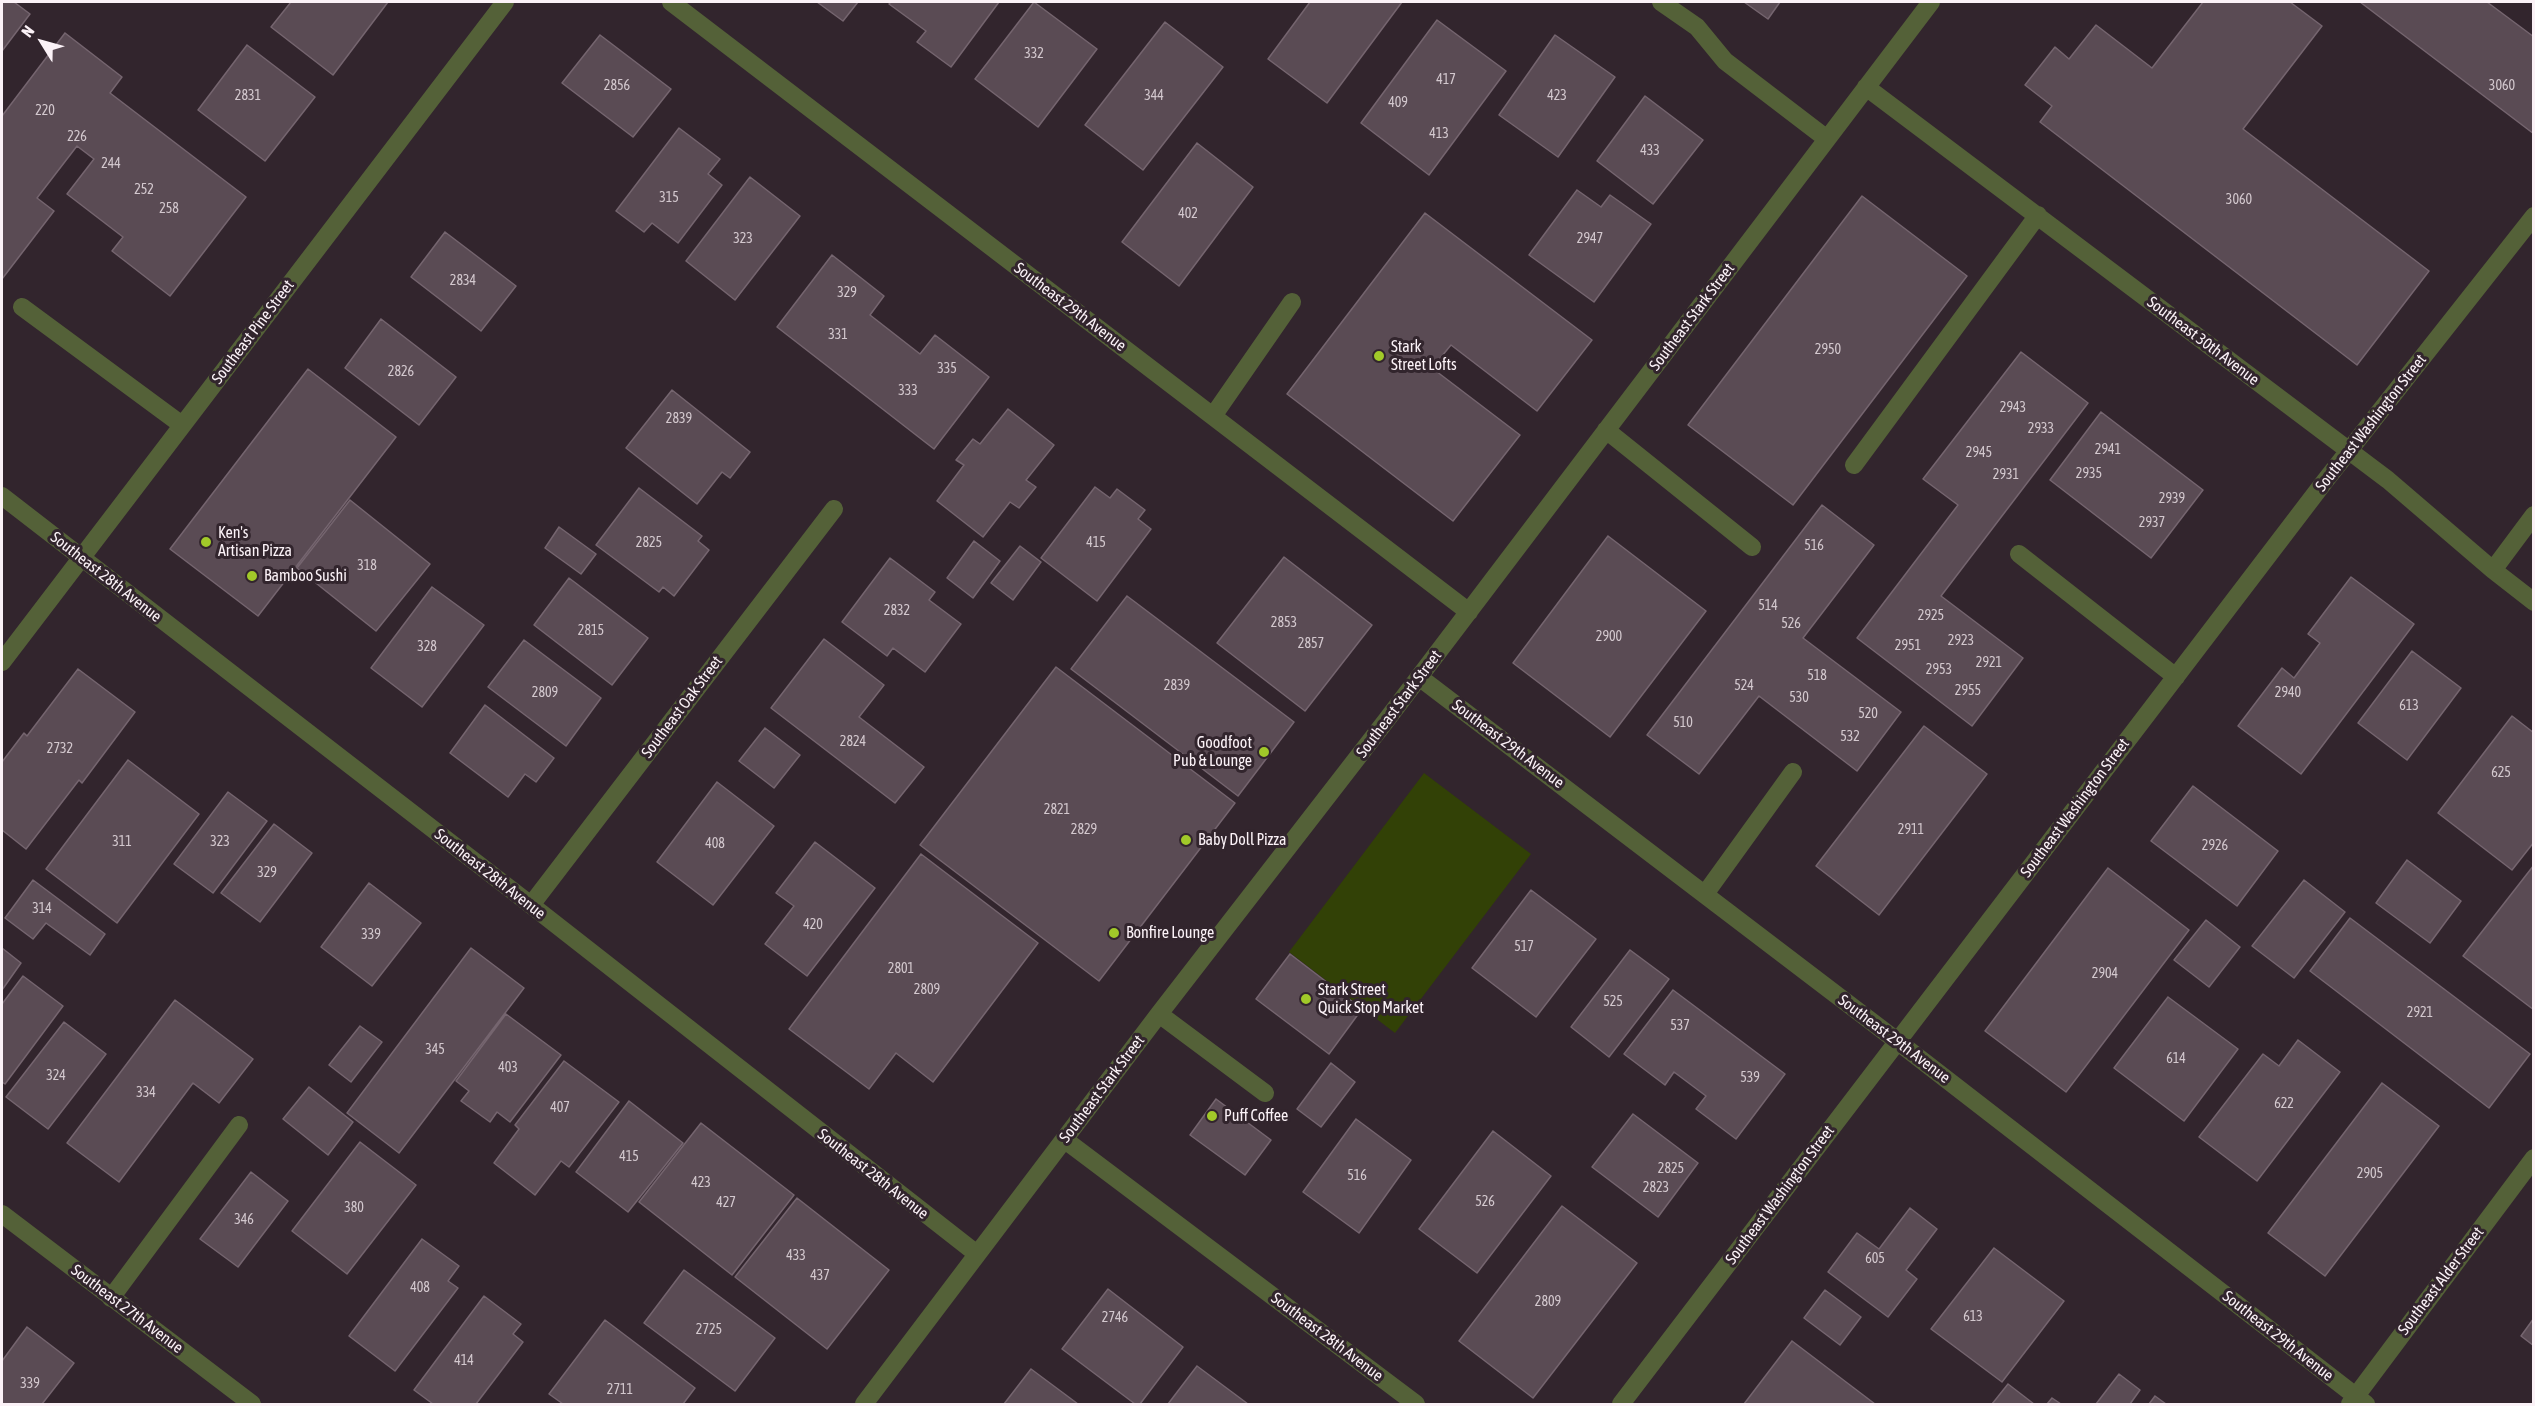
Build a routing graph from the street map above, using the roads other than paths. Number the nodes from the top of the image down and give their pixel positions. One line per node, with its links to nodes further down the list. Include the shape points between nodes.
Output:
1 (505, 2): 12 (street, Southeast Pine Street)
2 (670, 2): 11 (street, Southeast 29th Avenue)
3 (1661, 2): 6 (street, via 1697,27 1725,61)
4 (1931, 2): 5 (street, Southeast Stark Street)
5 (1866, 87): 6 (street, Southeast Stark Street); 7 (street, Southeast 30th Avenue)
6 (1827, 139): 13 (street, Southeast Stark Street)
7 (2038, 215): 14 (street, Southeast 30th Avenue); 15 (street)
8 (2534, 216): 14 (street, Southeast Washington Street)
9 (1292, 302): 11 (street)
10 (22, 307): 12 (street)
11 (1213, 416): 24 (street, Southeast 29th Avenue)
12 (182, 425): 21 (street, Southeast Pine Street)
13 (1606, 430): 19 (street); 24 (street, Southeast Stark Street)
14 (2349, 452): 22 (street, Southeast 30th Avenue, via 2388,480); 27 (street, Southeast Washington Street)
15 (1854, 465)
16 (2, 496): 21 (street, Southeast 28th Avenue)
17 (834, 509): 30 (street, Southeast Oak Street)
18 (2534, 515): 22 (street)
19 (1752, 547)
20 (2019, 554): 27 (street)
21 (81, 557): 25 (street, Southeast Pine Street); 30 (street, Southeast 28th Avenue)
22 (2493, 570): 23 (street, Southeast 30th Avenue)
23 (2534, 602)
24 (1469, 612): 26 (street, Southeast Stark Street)
25 (2, 662)
26 (1419, 677): 29 (street, Southeast 29th Avenue); 31 (street, Southeast Stark Street)
27 (2176, 677): 32 (street, Southeast Washington Street)
28 (1793, 772): 29 (street)
29 (1705, 894): 32 (street, Southeast 29th Avenue)
30 (531, 905): 38 (street, Southeast 28th Avenue)
31 (1159, 1014): 33 (street); 35 (street, Southeast Stark Street)
32 (1897, 1041): 40 (street, Southeast 29th Avenue); 44 (street, Southeast Washington Street)
33 (1265, 1093)
34 (239, 1125): 39 (street)
35 (1065, 1140): 38 (street, Southeast Stark Street); 43 (street, Southeast 28th Avenue)
36 (2534, 1158): 40 (street, Southeast Alder Street)
37 (2, 1214): 39 (street, Southeast 27th Avenue)
38 (977, 1254): 42 (street, Southeast Stark Street)
39 (111, 1298): 41 (street, Southeast 27th Avenue)
40 (2357, 1402)
41 (252, 1404)
42 (864, 1404)
43 (1416, 1404)
44 (1621, 1404)

